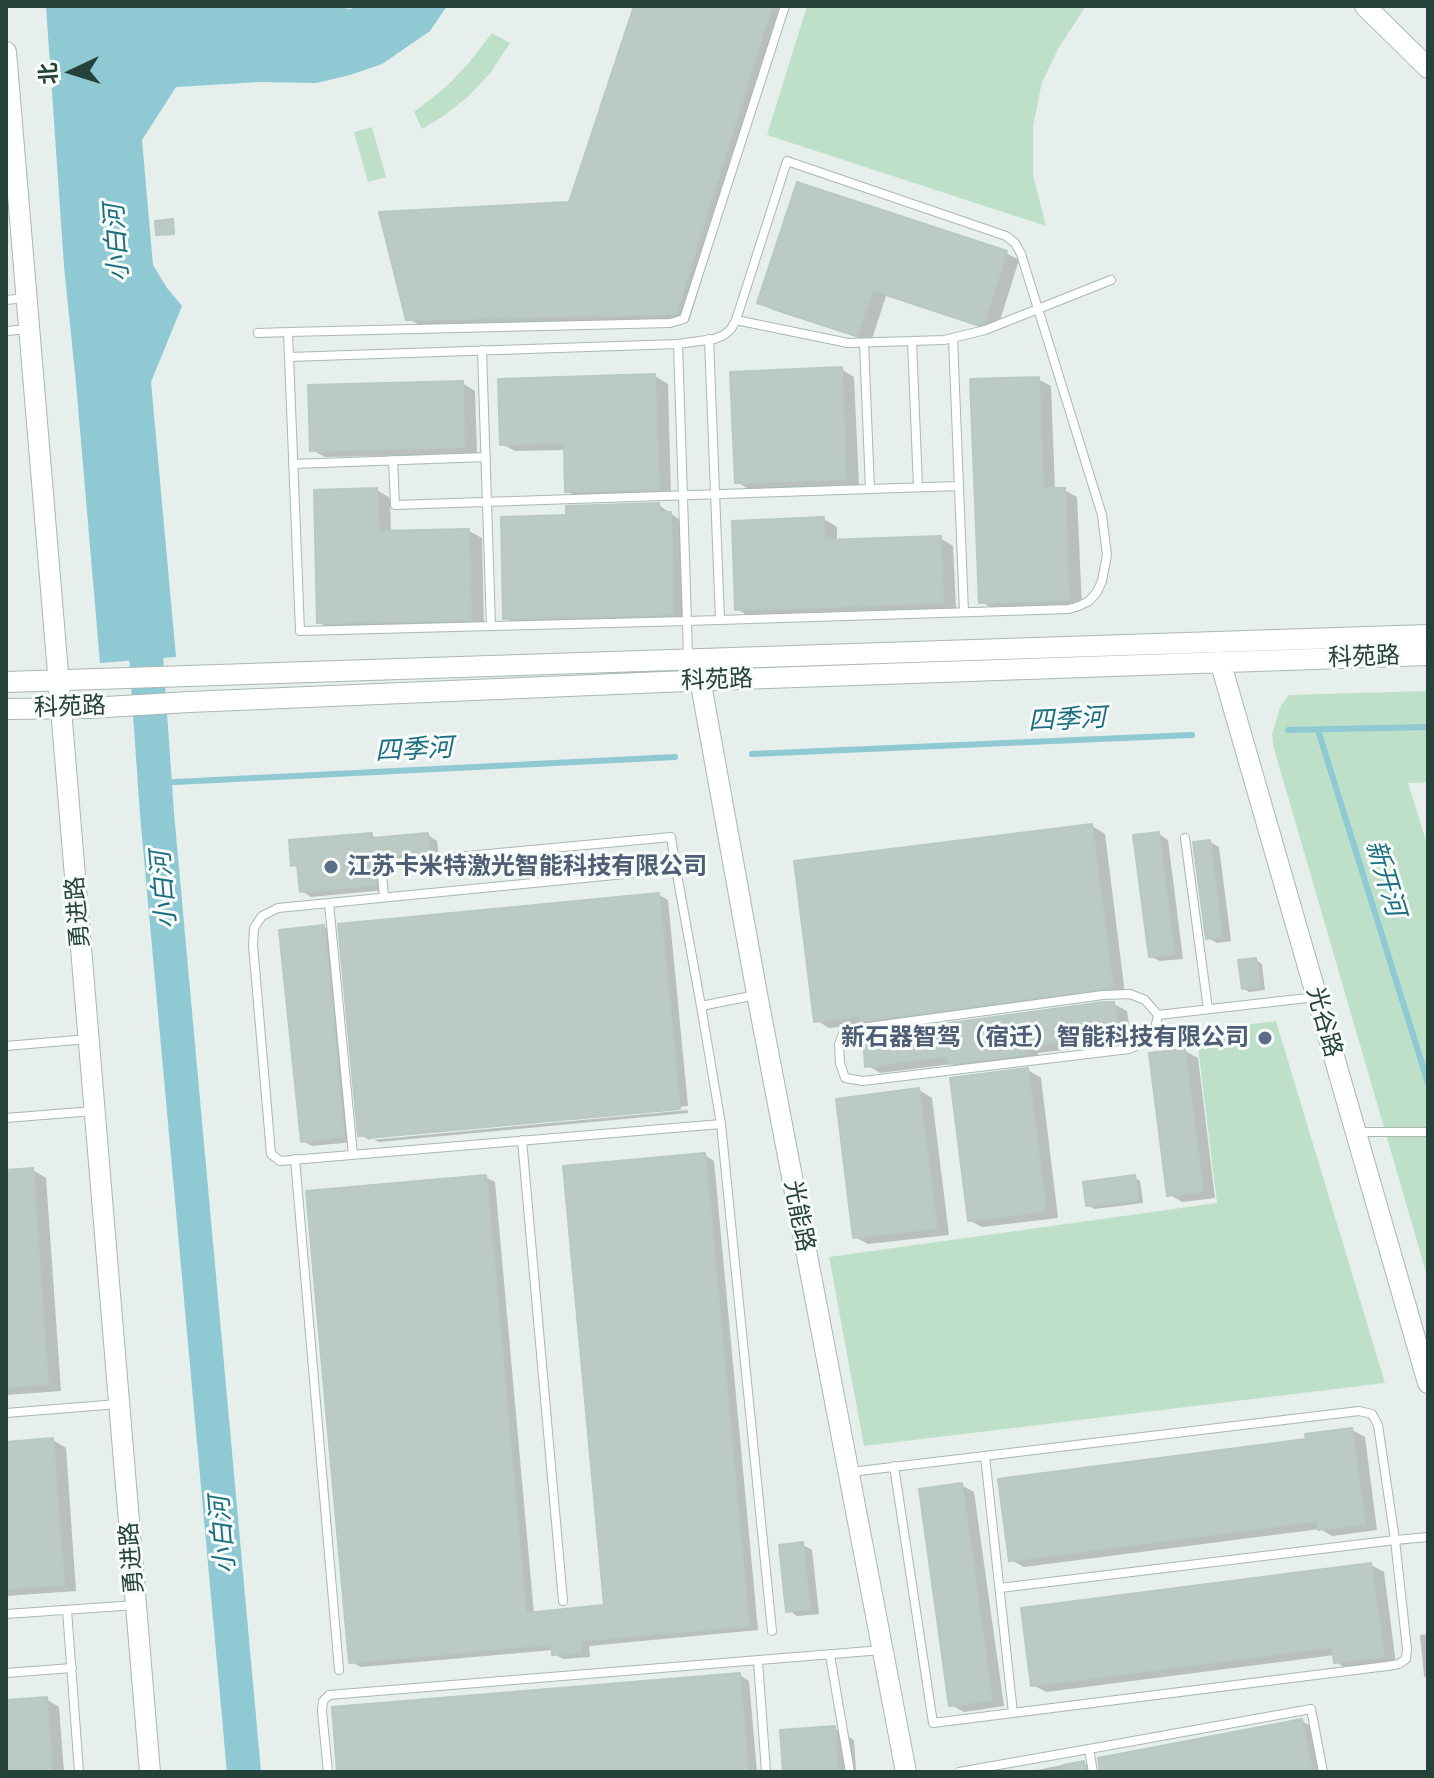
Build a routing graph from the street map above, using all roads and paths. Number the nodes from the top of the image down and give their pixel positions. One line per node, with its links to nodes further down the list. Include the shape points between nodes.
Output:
1 (785, 6): 11 (lane, via 684,319)
2 (1365, 6): 4 (street)
3 (6, 52): 6 (street, 勇进路)
4 (1428, 68)
5 (1111, 280): 7 (lane)
6 (16, 299): 9 (street, 勇进路)
7 (1038, 309): 8 (lane, via 1021,254 1006,236 787,161); 13 (lane); 29 (lane, via 1102,515 1105,567 1097,592 1079,606)
8 (736, 320): 14 (lane, via 724,335); 16 (lane)
9 (29, 329): 10 (lane); 37 (street, 勇进路)
10 (6, 331)
11 (288, 332): 12 (lane); 19 (lane)
12 (258, 333)
13 (953, 338): 15 (lane); 23 (lane)
14 (709, 339): 17 (lane); 26 (lane)
15 (912, 341): 16 (lane); 24 (lane)
16 (864, 343): 25 (lane)
17 (678, 344): 18 (lane); 27 (lane)
18 (482, 350): 19 (lane); 20 (lane)
19 (289, 357): 22 (lane)
20 (486, 457): 21 (lane); 28 (lane)
21 (393, 460): 22 (lane); 28 (lane, via 395,505)
22 (293, 464): 32 (lane, via 300,631)
23 (959, 486): 24 (lane); 29 (lane)
24 (918, 487): 25 (lane)
25 (870, 489): 26 (lane)
26 (715, 494): 27 (lane); 30 (lane)
27 (683, 495): 28 (lane); 31 (lane)
28 (487, 501): 32 (lane)
29 (964, 612): 30 (lane)
30 (720, 620): 31 (lane)
31 (687, 621): 32 (lane); 36 (lane)
32 (491, 626)
33 (1428, 635): 36 (street, 科苑路)
34 (1428, 655): 35 (street, 科苑路)
35 (1220, 661): 36 (street, 科苑路); 46 (street, 光谷路)
36 (695, 667): 37 (street, 科苑路); 40 (street, 科苑路); 45 (street, 光能路)
37 (58, 680): 38 (street, 科苑路); 40 (street, 勇进路)
38 (6, 682)
39 (6, 709): 40 (street, 科苑路)
40 (61, 709): 50 (street, 勇进路)
41 (1185, 838): 48 (lane)
42 (676, 869): 43 (lane); 43 (lane, via 671,837 381,864); 47 (lane)
43 (384, 897): 44 (lane)
44 (329, 903): 58 (lane); 59 (lane, via 278,908 262,916 254,928 271,1154 280,1161)
45 (757, 994): 47 (lane); 65 (street, 光能路)
46 (1317, 996): 48 (lane); 55 (street, 光谷路)
47 (701, 1006): 54 (lane)
48 (1208, 1009): 49 (lane)
49 (1158, 1015): 49 (lane, via 1145,1000 1130,994 1103,995 861,1028 843,1034 840,1063 845,1078 863,1081 1129,1049 1154,1033)
50 (88, 1039): 51 (lane); 52 (street, 勇进路)
51 (6, 1046)
52 (94, 1110): 53 (lane); 61 (street, 勇进路)
53 (6, 1118)
54 (721, 1124): 57 (lane); 73 (lane)
55 (1356, 1132): 56 (lane); 60 (street, 光谷路)
56 (1428, 1132)
57 (522, 1140): 58 (lane); 69 (lane)
58 (353, 1155): 59 (lane)
59 (295, 1159): 78 (lane)
60 (1428, 1383)
61 (119, 1404): 62 (lane); 70 (street, 勇进路)
62 (6, 1413)
63 (985, 1456): 64 (lane); 67 (lane, via 1359,1411 1372,1414 1378,1425); 68 (lane)
64 (894, 1466): 65 (lane); 80 (lane, via 933,1723)
65 (848, 1472): 74 (street, 光能路)
66 (1428, 1537): 67 (lane)
67 (1395, 1540): 68 (lane); 80 (lane, via 1407,1649 1399,1664)
68 (1000, 1588): 80 (lane)
69 (563, 1601)
70 (136, 1605): 71 (lane); 83 (street, 勇进路)
71 (67, 1610): 72 (lane); 77 (lane)
72 (6, 1614)
73 (772, 1631)
74 (882, 1650): 75 (lane); 87 (street, 光能路)
75 (830, 1655): 76 (lane); 86 (lane)
76 (758, 1661): 84 (lane, via 329,1695 322,1711); 85 (lane)
77 (72, 1668): 79 (lane); 82 (lane)
78 (339, 1670)
79 (6, 1673)
80 (1013, 1713)
81 (1089, 1749): 88 (lane); 89 (lane); 90 (lane, via 1311,1709)
82 (79, 1772)
83 (150, 1772)
84 (328, 1772)
85 (766, 1772)
86 (850, 1772)
87 (906, 1772)
88 (959, 1772)
89 (1093, 1772)
90 (1323, 1772)

